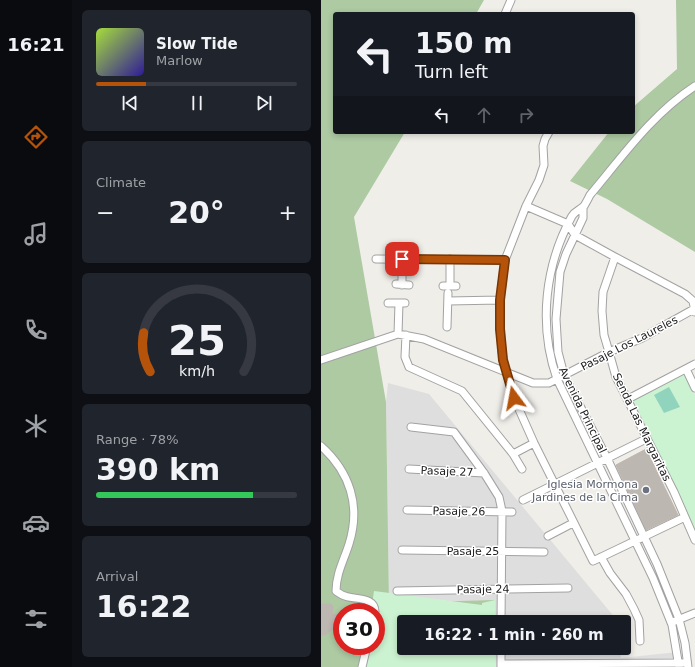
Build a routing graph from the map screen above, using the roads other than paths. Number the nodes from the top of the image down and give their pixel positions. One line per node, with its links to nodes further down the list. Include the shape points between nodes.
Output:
1 (511, 0): 2 (street)
2 (506, 12)
3 (695, 86): 6 (street, via 650,124 590,195)
4 (548, 134): 5 (street, via 543,146 544,165)
5 (526, 206): 7 (street); 13 (street)
6 (583, 207): 7 (street, Avenida Principal, via 573,213); 8 (street, Avenida Principal, via 583,218)
7 (568, 224): 8 (street); 28 (street, Avenida Principal, via 556,252 548,289 549,351)
8 (575, 235): 9 (street); 27 (street, Avenida Principal, via 560,272 558,288 557,338)
9 (615, 257): 17 (street); 22 (street, Senda Las Margaritas, via 603,292 604,334)
10 (376, 259): 11 (street)
11 (402, 259): 12 (street); 14 (street)
12 (449, 259): 13 (street); 16 (street)
13 (505, 260): 15 (street)
14 (402, 285)
15 (500, 300): 16 (street); 26 (street, via 503,360)
16 (448, 301): 20 (street)
17 (694, 301): 19 (street)
18 (388, 303): 21 (street, via 402,303)
19 (694, 310): 22 (street, Pasaje Los Laureles, via 642,338)
20 (447, 327)
21 (402, 334): 23 (street); 26 (street, Pasaje Los Laureles); 35 (street, via 409,367 462,391)
22 (609, 352): 27 (street, Pasaje Los Laureles); 30 (street, Senda Las Margaritas, via 616,377)
23 (321, 360)
24 (695, 364): 25 (street)
25 (686, 369): 29 (street); 30 (street)
26 (508, 373): 28 (street, Pasaje Los Laureles, via 533,383 549,383); 33 (street, via 514,398)
27 (564, 376): 28 (street, Pasaje Los Laureles); 36 (street, Avenida Principal)
28 (557, 379): 37 (street, Avenida Principal)
29 (695, 388)
30 (627, 398): 32 (street, Senda Las Margaritas)
31 (411, 427): 40 (street, via 454,432)
32 (646, 439): 36 (street); 46 (street, Senda Las Margaritas)
33 (534, 443): 35 (street); 41 (street)
34 (321, 446): 59 (street, via 339,465 351,492 353,505 353,528 336,581 337,591 346,597)
35 (513, 454): 39 (street)
36 (607, 458): 37 (street); 49 (street, Avenida Principal)
37 (598, 463): 41 (street); 51 (street, Avenida Principal)
38 (409, 469): 40 (street, Pasaje 27)
39 (522, 469)
40 (484, 473): 44 (street, via 499,496)
41 (554, 485): 42 (street); 47 (street)
42 (523, 500)
43 (407, 510): 44 (street, Pasaje 26)
44 (502, 511): 45 (street, Pasaje 26); 53 (street)
45 (512, 512)
46 (685, 517): 49 (street); 50 (street, Senda Las Margaritas)
47 (573, 523): 48 (street); 55 (street, via 593,561)
48 (548, 536)
49 (645, 537): 51 (street); 62 (street, Avenida Principal)
50 (695, 540)
51 (634, 542): 55 (street); 63 (street, Avenida Principal, via 653,578)
52 (402, 550): 53 (street, Pasaje 25)
53 (502, 551): 54 (street, Pasaje 25); 57 (street)
54 (544, 552)
55 (601, 557): 64 (street, via 634,608 639,620)
56 (568, 588): 57 (street, Pasaje 24)
57 (501, 589): 58 (street, Pasaje 24); 61 (street)
58 (397, 591)
59 (373, 603)
60 (695, 613): 62 (street)
61 (501, 615)
62 (679, 619): 63 (street); 68 (street, Avenida Principal)
63 (670, 622): 67 (street, Avenida Principal)
64 (640, 642)
65 (365, 655): 69 (street)
66 (501, 665): 67 (street)
67 (679, 665): 68 (street)
68 (688, 665)
69 (362, 667)

